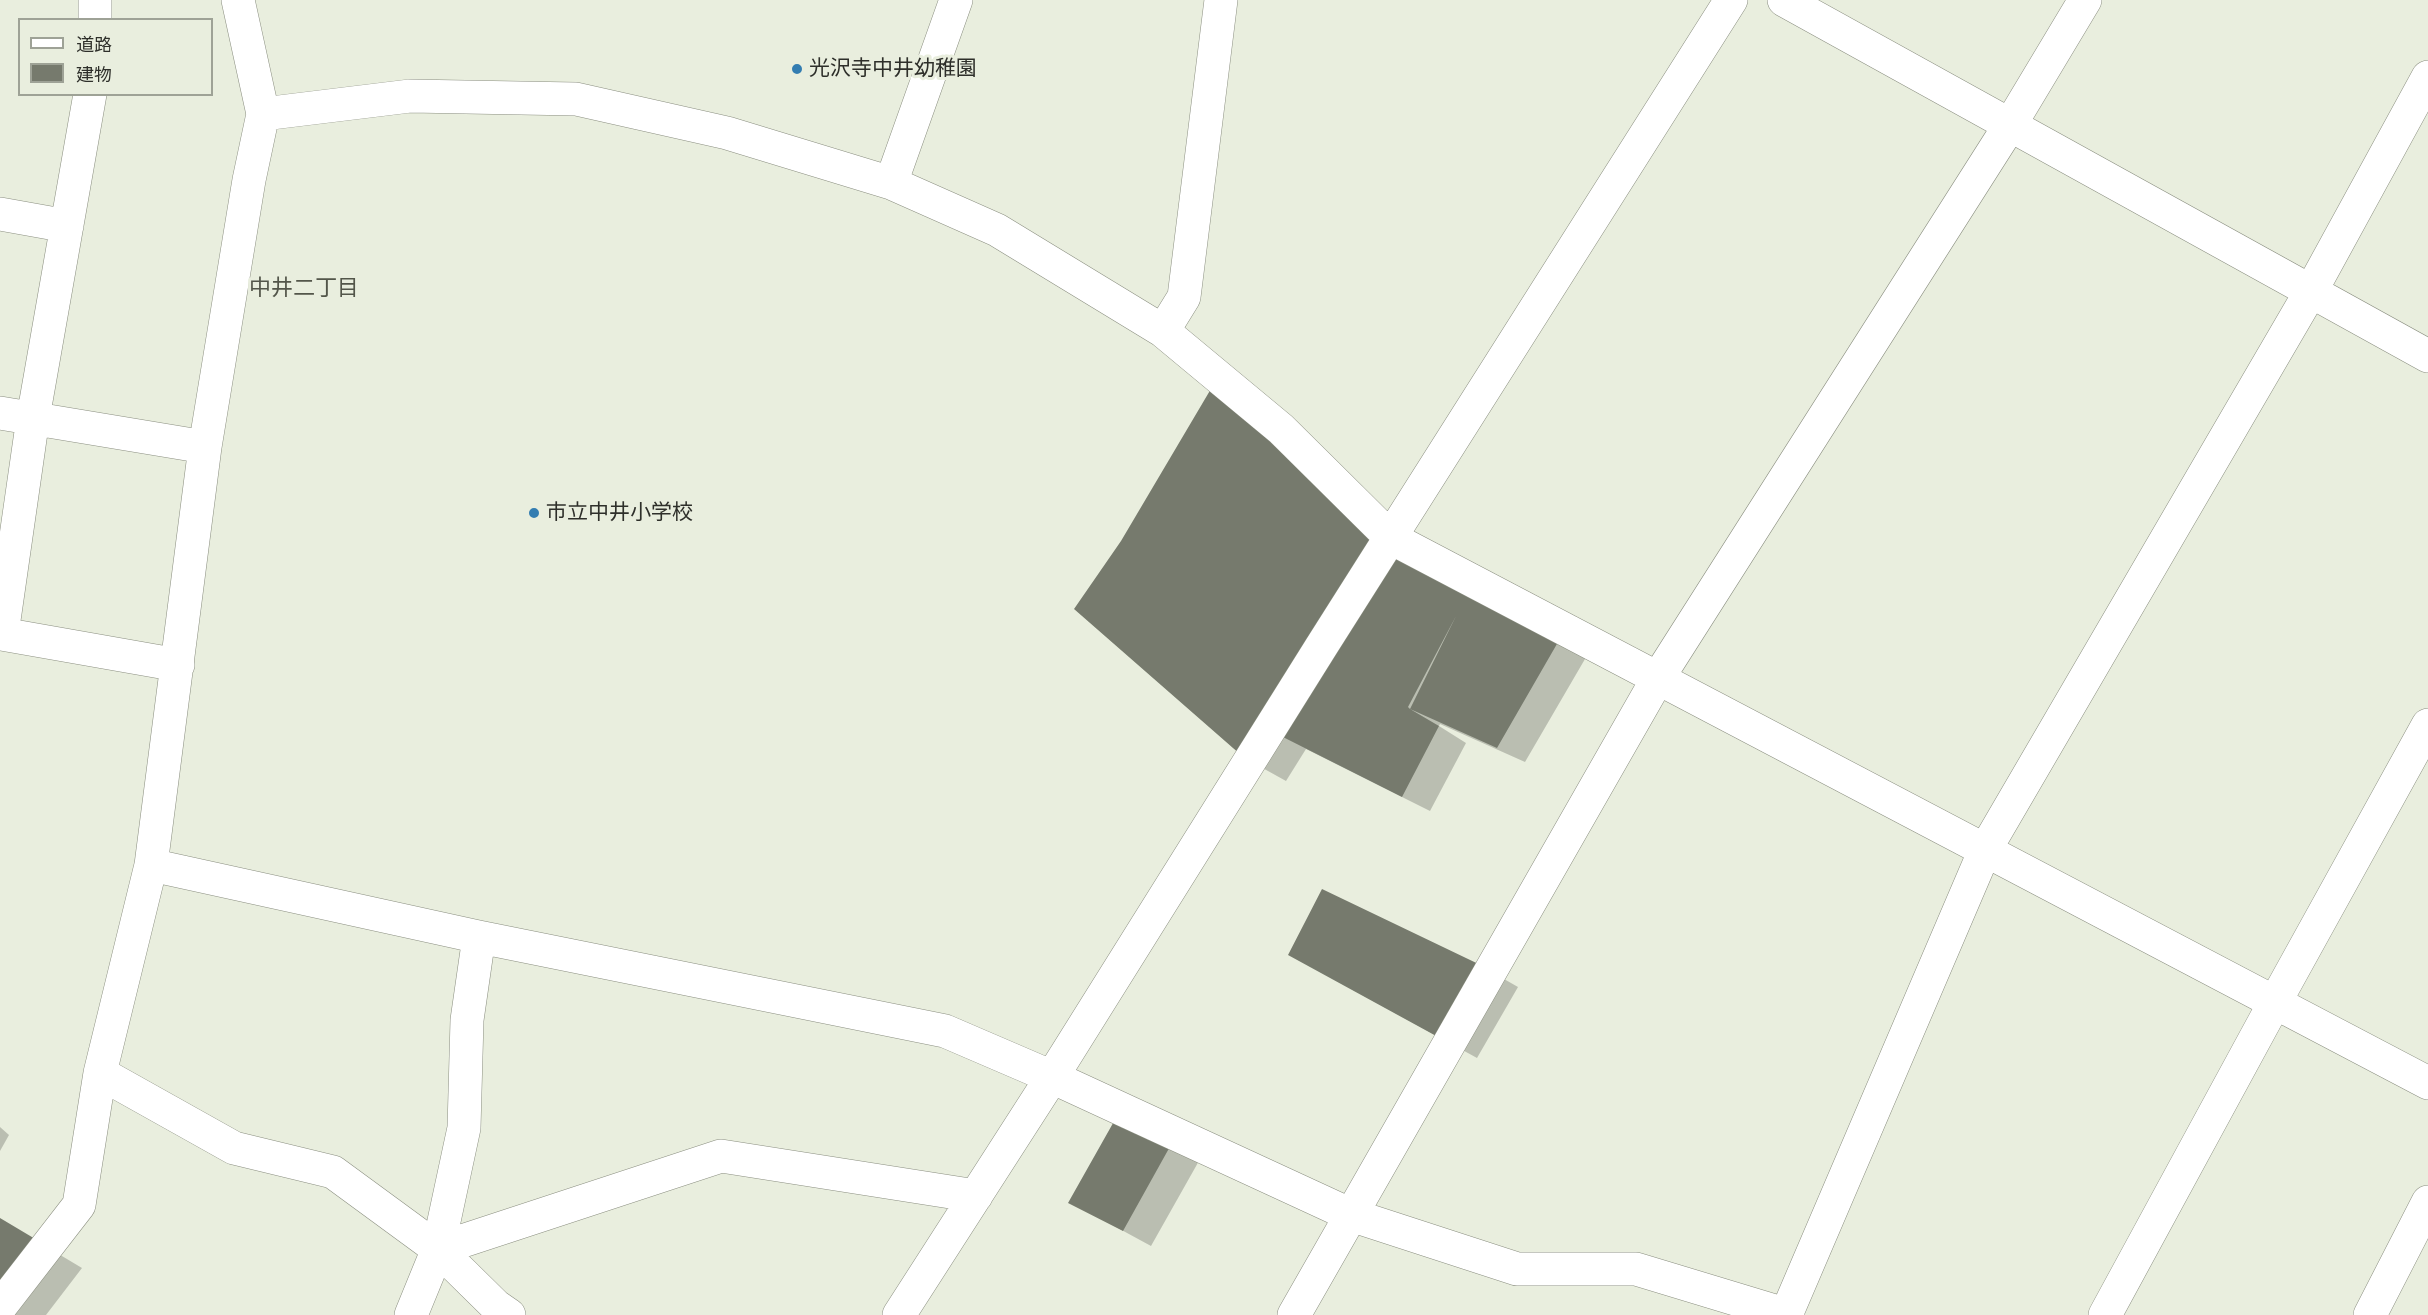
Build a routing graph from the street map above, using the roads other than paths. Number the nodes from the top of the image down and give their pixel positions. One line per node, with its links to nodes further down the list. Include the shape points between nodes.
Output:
1 (95, 0): 8 (street)
2 (956, 0): 13 (street)
3 (1221, 0): 17 (street, via 1184,297)
4 (1731, 0): 22 (street)
5 (1784, 0): 12 (street)
6 (2085, 0): 12 (street)
7 (244, 5): 11 (street)
8 (95, 18)
9 (2428, 77): 16 (street)
10 (90, 96): 15 (street)
11 (263, 114): 13 (street, via 410,96 576,99 727,133); 21 (street)
12 (2010, 125): 16 (street); 24 (street)
13 (891, 183): 17 (street, via 997,230)
14 (0, 214): 15 (street)
15 (67, 226): 20 (street)
16 (2311, 291): 18 (street); 26 (street)
17 (1163, 331): 22 (street, via 1281,429)
18 (2428, 356)
19 (0, 413): 20 (street)
20 (33, 418): 21 (street); 23 (street, via 2,634)
21 (205, 447): 23 (street)
22 (1391, 538): 24 (street); 31 (street)
23 (178, 664): 27 (street)
24 (1658, 678): 26 (street); 35 (street)
25 (2428, 725): 29 (street)
26 (1985, 850): 29 (street); 42 (street)
27 (151, 865): 28 (street); 30 (street)
28 (479, 937): 31 (street, via 945,1031); 36 (street, via 467,1020 464,1128)
29 (2275, 1002): 32 (street); 43 (street)
30 (100, 1073): 36 (street, via 234,1148 333,1172); 37 (street, via 78,1205)
31 (1052, 1077): 33 (street); 35 (street)
32 (2428, 1083)
33 (976, 1196): 36 (street, via 721,1156); 40 (street)
34 (2428, 1202): 44 (street)
35 (1351, 1215): 41 (street); 42 (street, via 1517,1269 1636,1269)
36 (438, 1249): 38 (street); 39 (street)
37 (0, 1307)
38 (411, 1315)
39 (509, 1315)
40 (899, 1315)
41 (1294, 1315)
42 (1787, 1315)
43 (2105, 1315)
44 (2370, 1315)

